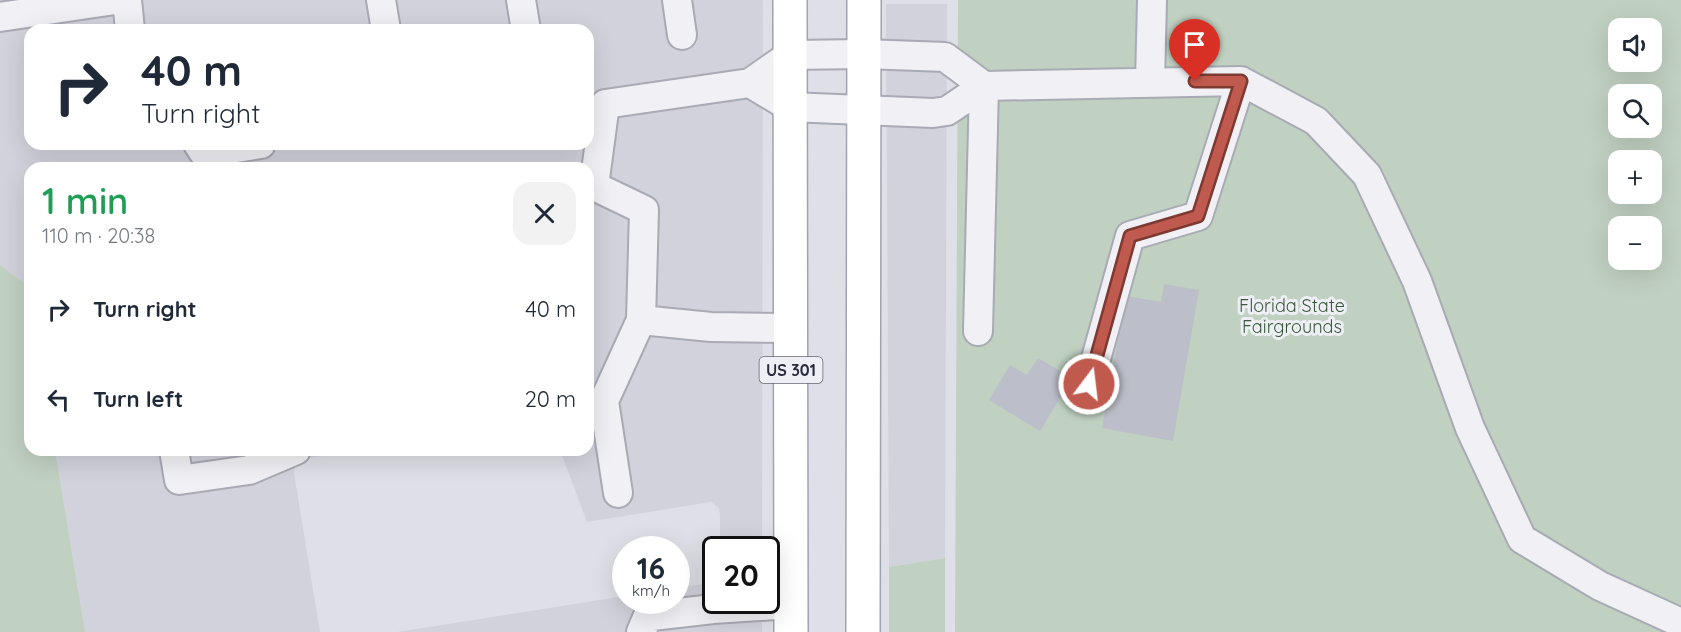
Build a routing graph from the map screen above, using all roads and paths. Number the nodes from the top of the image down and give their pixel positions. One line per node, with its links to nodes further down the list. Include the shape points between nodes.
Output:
1 (116, 0): 9 (lane)
2 (127, 0): 10 (lane)
3 (381, 0): 11 (lane)
4 (521, 0): 12 (lane)
5 (677, 0): 13 (lane)
6 (790, 0): 15 (main road, US 301)
7 (864, 0): 14 (main road)
8 (1152, 0): 17 (lane)
9 (0, 17)
10 (129, 24)
11 (385, 24)
12 (525, 24)
13 (681, 35)
14 (864, 54): 15 (lane); 19 (lane, via 945,57); 21 (main road)
15 (790, 55): 18 (lane); 20 (main road, US 301)
16 (1241, 81): 17 (lane); 29 (lane, via 1198,216 1130,236); 35 (lane, via 1316,121 1367,175 1417,282 1470,428 1522,539 1600,586)
17 (1150, 82): 19 (lane)
18 (750, 83): 20 (lane); 24 (lane, via 605,104)
19 (984, 86): 21 (lane, via 947,111); 28 (lane)
20 (790, 107): 21 (lane); 27 (main road, US 301)
21 (863, 111): 37 (main road)
22 (202, 150): 23 (lane)
23 (223, 150)
24 (594, 169)
25 (594, 188): 26 (lane, via 644,210)
26 (641, 320): 27 (lane, via 711,327); 30 (lane)
27 (790, 328): 34 (main road, US 301)
28 (978, 331)
29 (1089, 384)
30 (596, 401): 33 (lane)
31 (175, 456): 32 (lane, via 178,480 249,470)
32 (282, 456)
33 (618, 493)
34 (791, 618): 36 (lane, via 713,609 652,616 646,618)
35 (1681, 622)
36 (641, 632)
37 (863, 632)

